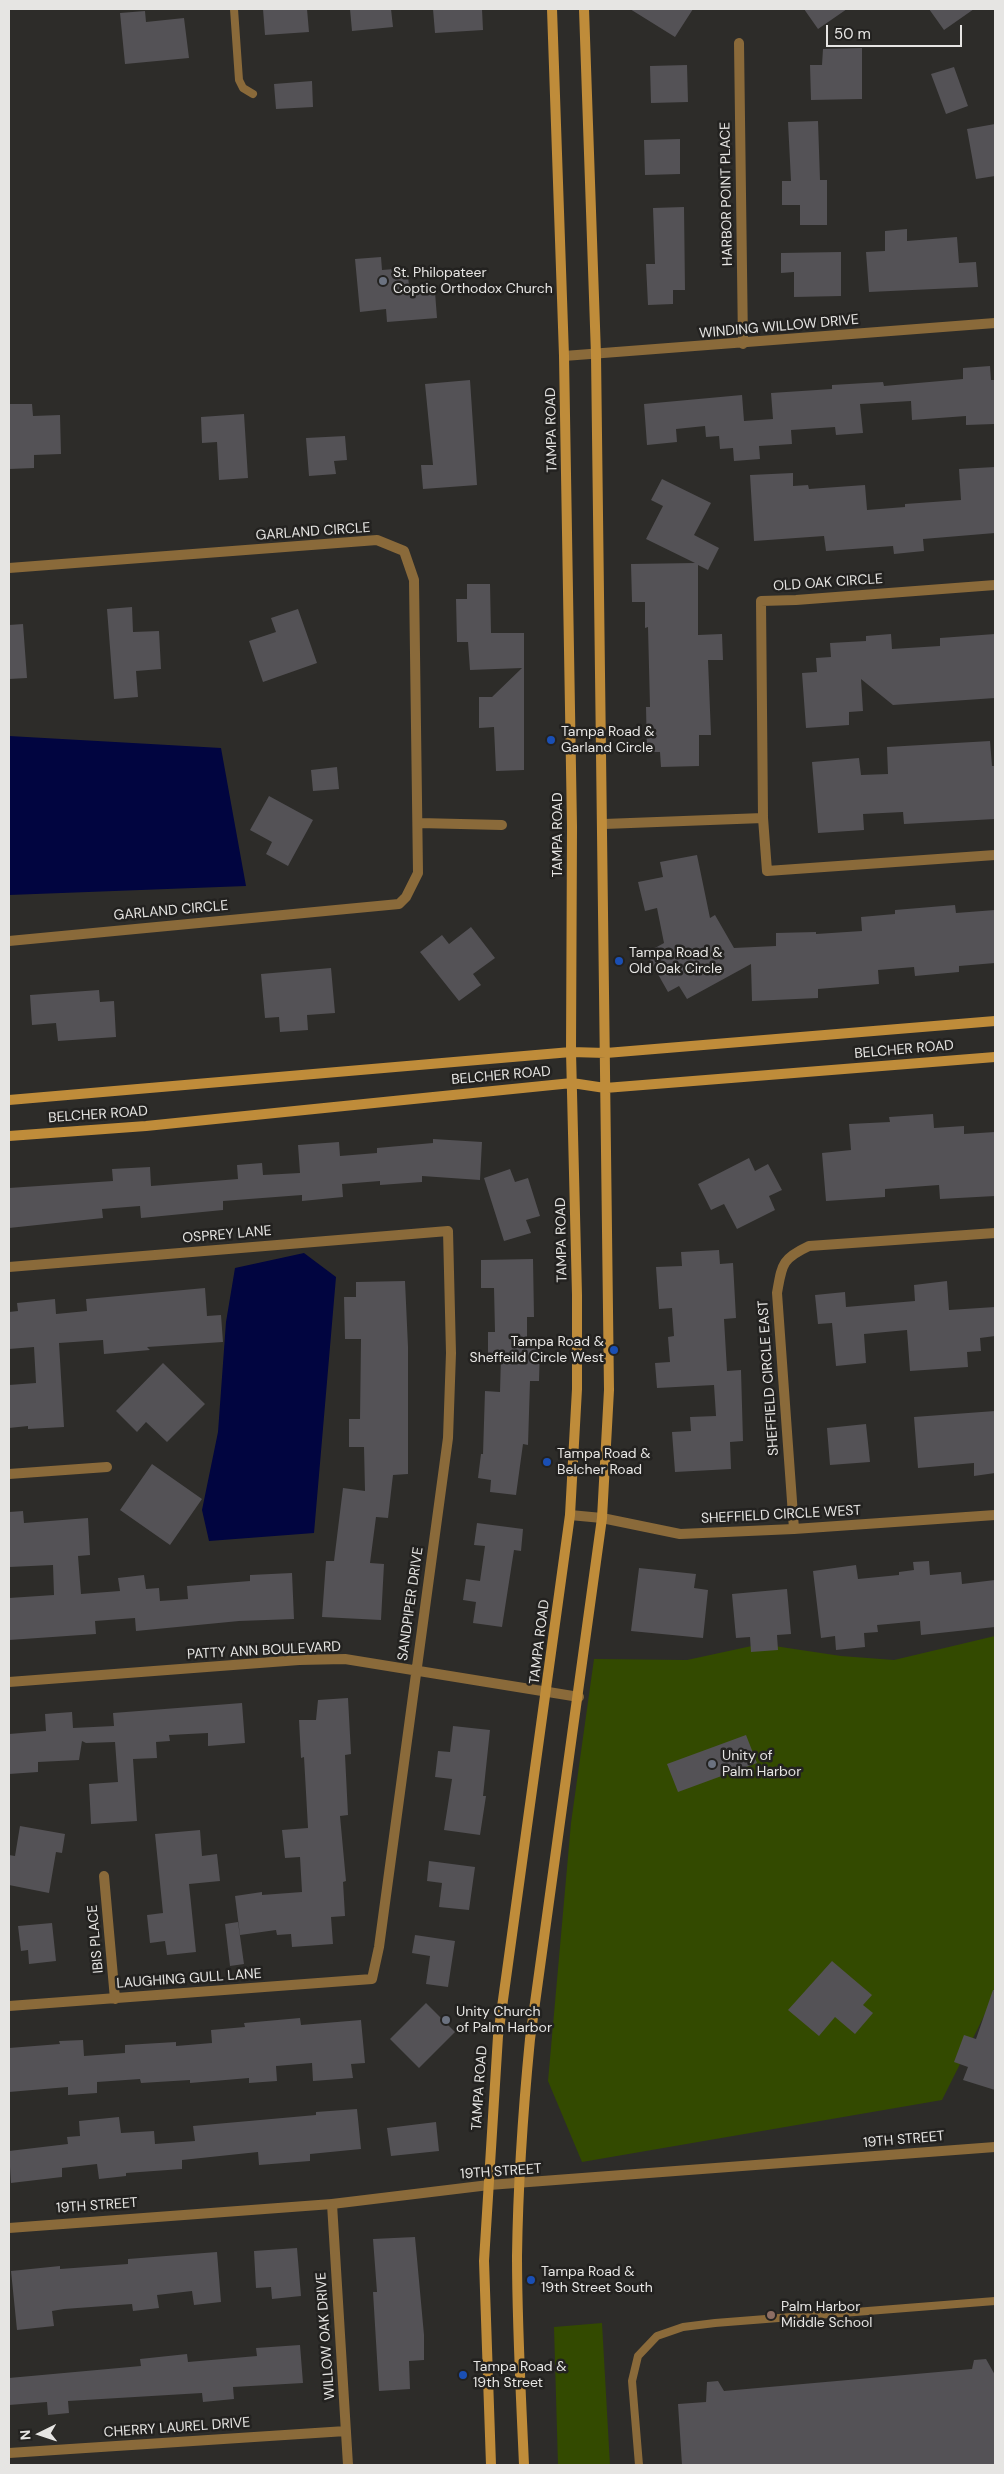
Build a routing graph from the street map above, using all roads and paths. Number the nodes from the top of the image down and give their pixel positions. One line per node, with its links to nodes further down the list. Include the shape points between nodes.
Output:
1 (234, 9): 5 (lane, via 239,80 243,88)
2 (552, 9): 9 (main road, TAMPA ROAD)
3 (584, 9): 8 (main road)
4 (739, 43): 7 (street, HARBOR POINT PLACE)
5 (253, 94)
6 (995, 323): 7 (street, WINDING WILLOW DRIVE)
7 (743, 344): 8 (street, WINDING WILLOW DRIVE)
8 (596, 355): 9 (street, WINDING WILLOW DRIVE); 14 (main road)
9 (564, 356): 19 (main road, TAMPA ROAD, via 572,827)
10 (9, 568): 13 (street, GARLAND CIRCLE, via 377,540 404,551 414,580)
11 (995, 585): 12 (street, OLD OAK CIRCLE, via 761,601)
12 (764, 818): 14 (street); 16 (street, OLD OAK CIRCLE, via 768,871)
13 (419, 823): 15 (street); 17 (street, GARLAND CIRCLE, via 418,873 399,904)
14 (604, 824): 20 (main road)
15 (502, 825)
16 (995, 855)
17 (9, 940)
18 (995, 1021): 20 (main road, BELCHER ROAD)
19 (571, 1052): 20 (main road, BELCHER ROAD); 22 (main road, TAMPA ROAD); 24 (main road, BELCHER ROAD)
20 (606, 1053): 23 (main road)
21 (995, 1057): 23 (main road, BELCHER ROAD)
22 (572, 1084): 23 (main road, BELCHER ROAD); 25 (main road, BELCHER ROAD, via 146,1126); 31 (main road, TAMPA ROAD, via 577,1370)
23 (605, 1088): 33 (main road, via 609,1390)
24 (9, 1100)
25 (9, 1136)
26 (448, 1231): 28 (street, OSPREY LANE); 35 (street, SANDPIPER DRIVE, via 451,1353 448,1438)
27 (995, 1232): 34 (street, SHEFFIELD CIRCLE EAST, via 809,1246 782,1264 777,1293)
28 (9, 1267)
29 (107, 1466): 30 (street)
30 (9, 1474)
31 (570, 1515): 33 (street, SHEFFIELD CIRCLE WEST); 37 (main road, TAMPA ROAD)
32 (995, 1515): 34 (street, SHEFFIELD CIRCLE WEST)
33 (602, 1518): 34 (street, SHEFFIELD CIRCLE WEST, via 680,1534); 38 (main road)
34 (794, 1529)
35 (416, 1670): 36 (street, PATTY ANN BOULEVARD, via 345,1659 299,1660); 37 (street, PATTY ANN BOULEVARD); 40 (street, SANDPIPER DRIVE)
36 (9, 1682)
37 (547, 1693): 38 (street, PATTY ANN BOULEVARD); 45 (main road, TAMPA ROAD, via 498,2036)
38 (579, 1698): 44 (main road, via 530,2039)
39 (104, 1876): 41 (street, IBIS PLACE)
40 (372, 1979): 41 (street, LAUGHING GULL LANE)
41 (115, 1999): 42 (street, LAUGHING GULL LANE)
42 (9, 2006)
43 (995, 2147): 44 (street, 19TH STREET)
44 (520, 2184): 45 (street, 19TH STREET); 53 (main road, via 518,2332)
45 (489, 2185): 46 (street, 19TH STREET); 52 (main road, TAMPA ROAD, via 484,2270)
46 (332, 2204): 47 (street, 19TH STREET); 49 (street, WILLOW OAK DRIVE)
47 (9, 2228)
48 (995, 2302): 54 (lane, via 715,2323 683,2327 656,2336 638,2356 632,2380)
49 (346, 2431): 50 (street, CHERRY LAUREL DRIVE); 51 (street, WILLOW OAK DRIVE)
50 (9, 2453)
51 (348, 2465)
52 (491, 2465)
53 (524, 2465)
54 (639, 2465)

